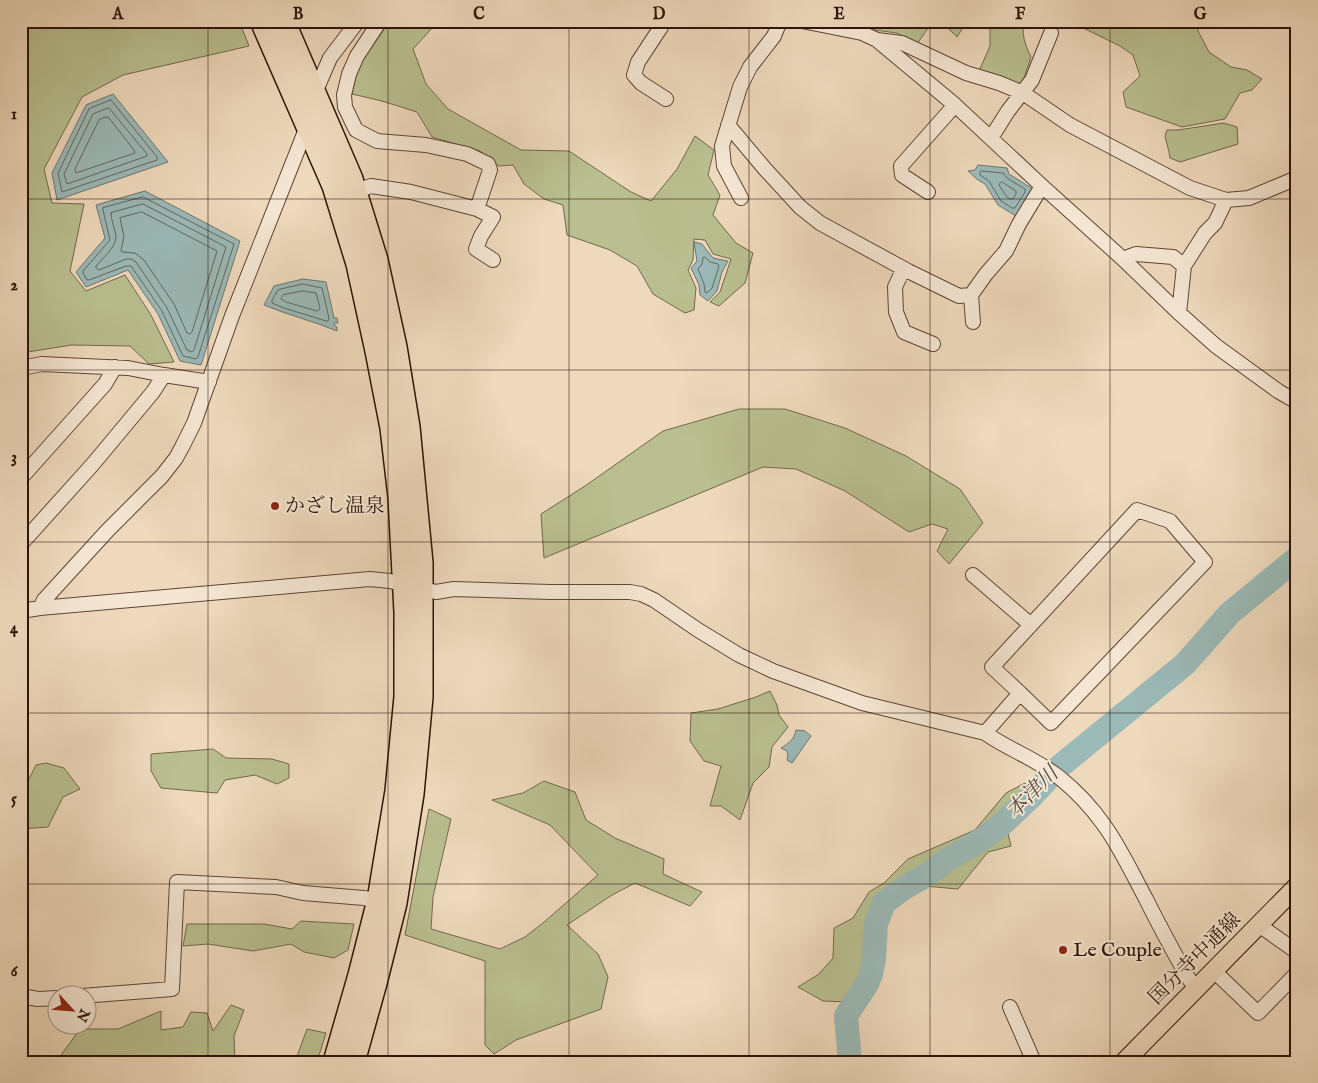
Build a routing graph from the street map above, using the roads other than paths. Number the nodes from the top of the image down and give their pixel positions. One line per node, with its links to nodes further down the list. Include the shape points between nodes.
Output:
1 (261, 21): 17 (highway)
2 (284, 21): 12 (highway)
3 (358, 21): 12 (street, via 330,58)
4 (380, 21): 25 (street, via 357,56 344,94 345,107 356,130 376,141 426,145 467,154 488,164 490,170)
5 (662, 21): 14 (street, via 634,75 641,84)
6 (780, 21): 16 (street, via 774,36 750,67)
7 (802, 21): 9 (street, via 862,33)
8 (1051, 33): 13 (street, via 1032,80)
9 (878, 40): 10 (street, via 902,44); 11 (street)
10 (922, 53): 11 (street); 13 (street)
11 (912, 68): 15 (street)
12 (315, 92): 17 (street); 21 (highway)
13 (1023, 93): 18 (street); 24 (street, via 1070,125 1190,188)
14 (666, 99)
15 (955, 105): 18 (street); 22 (street, via 901,166 902,175)
16 (728, 125): 23 (street, via 722,146 724,166); 29 (street, via 800,208 820,223)
17 (307, 126): 37 (street); 42 (highway, via 333,186 355,256 391,428)
18 (990, 138): 20 (street)
19 (1297, 178): 24 (street, via 1248,198)
20 (1042, 186): 26 (street); 30 (street, via 1006,251)
21 (356, 191): 25 (street, via 379,187); 42 (highway, via 377,260 398,356 409,427 422,563)
22 (928, 192)
23 (741, 198)
24 (1226, 200): 28 (street, via 1215,223)
25 (477, 209): 27 (street, via 494,217 476,249)
26 (1123, 259): 28 (street, via 1136,254 1173,257); 31 (street)
27 (493, 260)
28 (1184, 266): 31 (street)
29 (908, 271): 30 (street, via 959,296); 33 (street, via 901,274 895,286 896,312 904,332)
30 (972, 295): 32 (street)
31 (1179, 313): 38 (street, via 1216,346)
32 (973, 322)
33 (933, 344)
34 (21, 368): 35 (street, via 42,364)
35 (115, 368): 36 (street); 39 (street, via 105,384)
36 (164, 375): 37 (street); 40 (street, via 93,464)
37 (208, 382): 43 (street, via 194,423 169,468 101,537)
38 (1297, 402)
39 (21, 478)
40 (21, 544)
41 (972, 575): 45 (street)
42 (413, 586): 43 (street, via 370,579); 47 (street, via 436,592 454,589 642,594 739,655 773,672 862,703); 49 (highway)
43 (40, 608): 44 (street)
44 (21, 611)
45 (1031, 625): 46 (street, via 992,667); 46 (street, via 1137,510 1170,521 1205,562 1051,723)
46 (1020, 693): 47 (street)
47 (985, 733): 54 (street, via 1046,768 1081,798 1104,826)
48 (1297, 886): 50 (main road, 国分寺中通線)
49 (387, 902): 55 (street, via 276,887 177,882 172,988); 59 (highway, via 359,975); 60 (highway, via 376,983)
50 (1259, 925): 51 (street); 52 (main road, 国分寺中通線)
51 (1297, 952)
52 (1214, 971): 53 (street, via 1258,1013); 54 (main road, 国分寺中通線)
53 (1297, 973)
54 (1196, 989): 62 (main road, 国分寺中通線)
55 (98, 995)
56 (21, 996): 57 (street)
57 (48, 998)
58 (1010, 1007): 61 (street)
59 (334, 1062)
60 (354, 1062)
61 (1034, 1062)
62 (1124, 1062)

